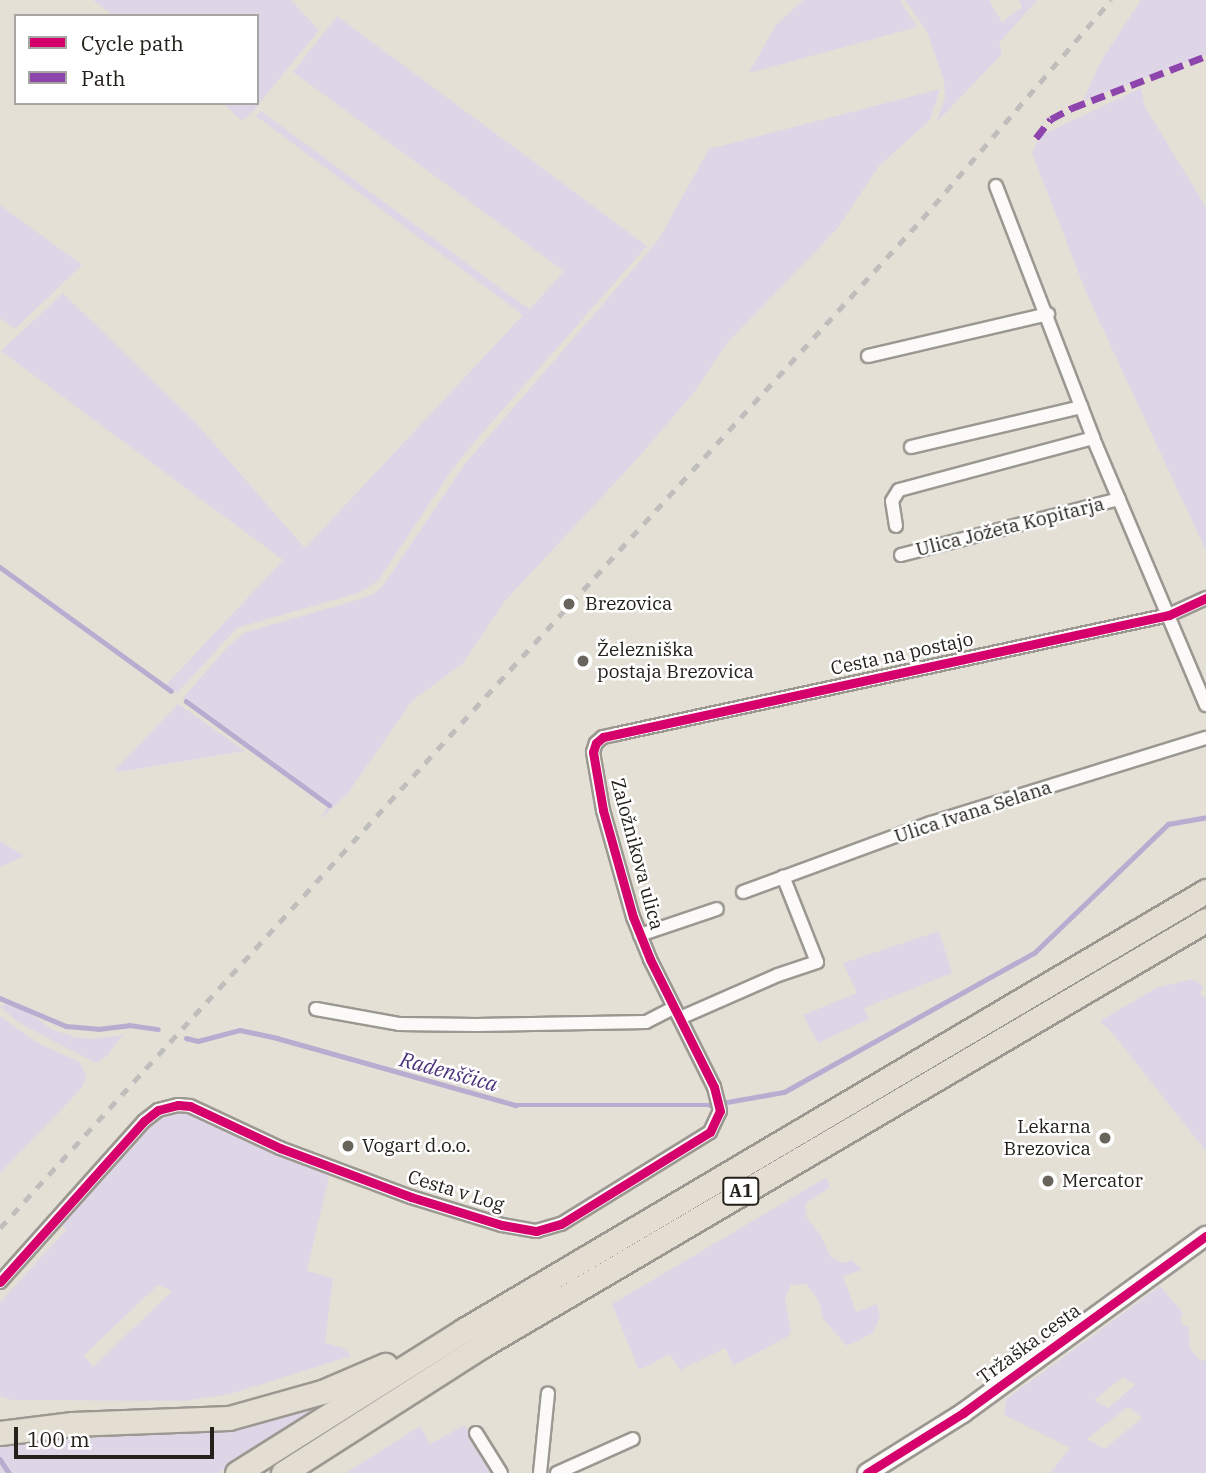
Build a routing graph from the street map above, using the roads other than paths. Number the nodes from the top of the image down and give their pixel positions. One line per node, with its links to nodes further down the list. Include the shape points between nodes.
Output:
1 (996, 186): 2 (street, Ulica Jožeta Kopitarja)
2 (1048, 314): 3 (street); 4 (street, Ulica Jožeta Kopitarja)
3 (868, 356)
4 (1081, 407): 5 (street, Ulica Jožeta Kopitarja); 6 (street)
5 (1093, 438): 7 (street, Ulica Jožeta Kopitarja); 8 (street, Ulica Jožeta Kopitarja, via 899,490 892,501)
6 (911, 447)
7 (1119, 499): 9 (street, Ulica Jožeta Kopitarja); 11 (street, Ulica Jožeta Kopitarja)
8 (896, 526)
9 (901, 555)
10 (1206, 598): 11 (street, Cesta na postajo)
11 (1168, 615): 12 (street); 13 (street, Cesta na postajo)
12 (1206, 705)
13 (603, 737): 20 (street, Založnikova ulica, via 593,752 603,810)
14 (1206, 738): 15 (street, Ulica Ivana Selana, via 931,823)
15 (783, 876): 17 (street, Ulica Ivana Selana); 22 (street, via 817,962)
16 (1206, 891): 25 (highway, A1)
17 (743, 892)
18 (717, 909): 20 (street)
19 (1206, 919): 31 (highway, A1, via 504,1333)
20 (640, 935): 22 (street, Založnikova ulica)
21 (316, 1009): 22 (street, via 400,1024 490,1025 646,1022)
22 (677, 1013): 24 (street, Cesta v Log, via 719,1105 710,1132 561,1224 536,1231 489,1221 336,1170 190,1106 178,1105 158,1110 144,1121)
23 (1206, 1236): 35 (main road, Tržaška cesta, via 963,1413)
24 (0, 1282)
25 (464, 1330): 27 (highway, via 421,1342 382,1367 322,1392 229,1418 72,1424); 30 (highway, A1)
26 (548, 1393): 33 (street)
27 (0, 1433)
28 (476, 1433): 32 (street)
29 (633, 1439): 34 (street)
30 (237, 1473)
31 (283, 1473)
32 (501, 1473)
33 (540, 1473)
34 (556, 1473)
35 (867, 1473)

